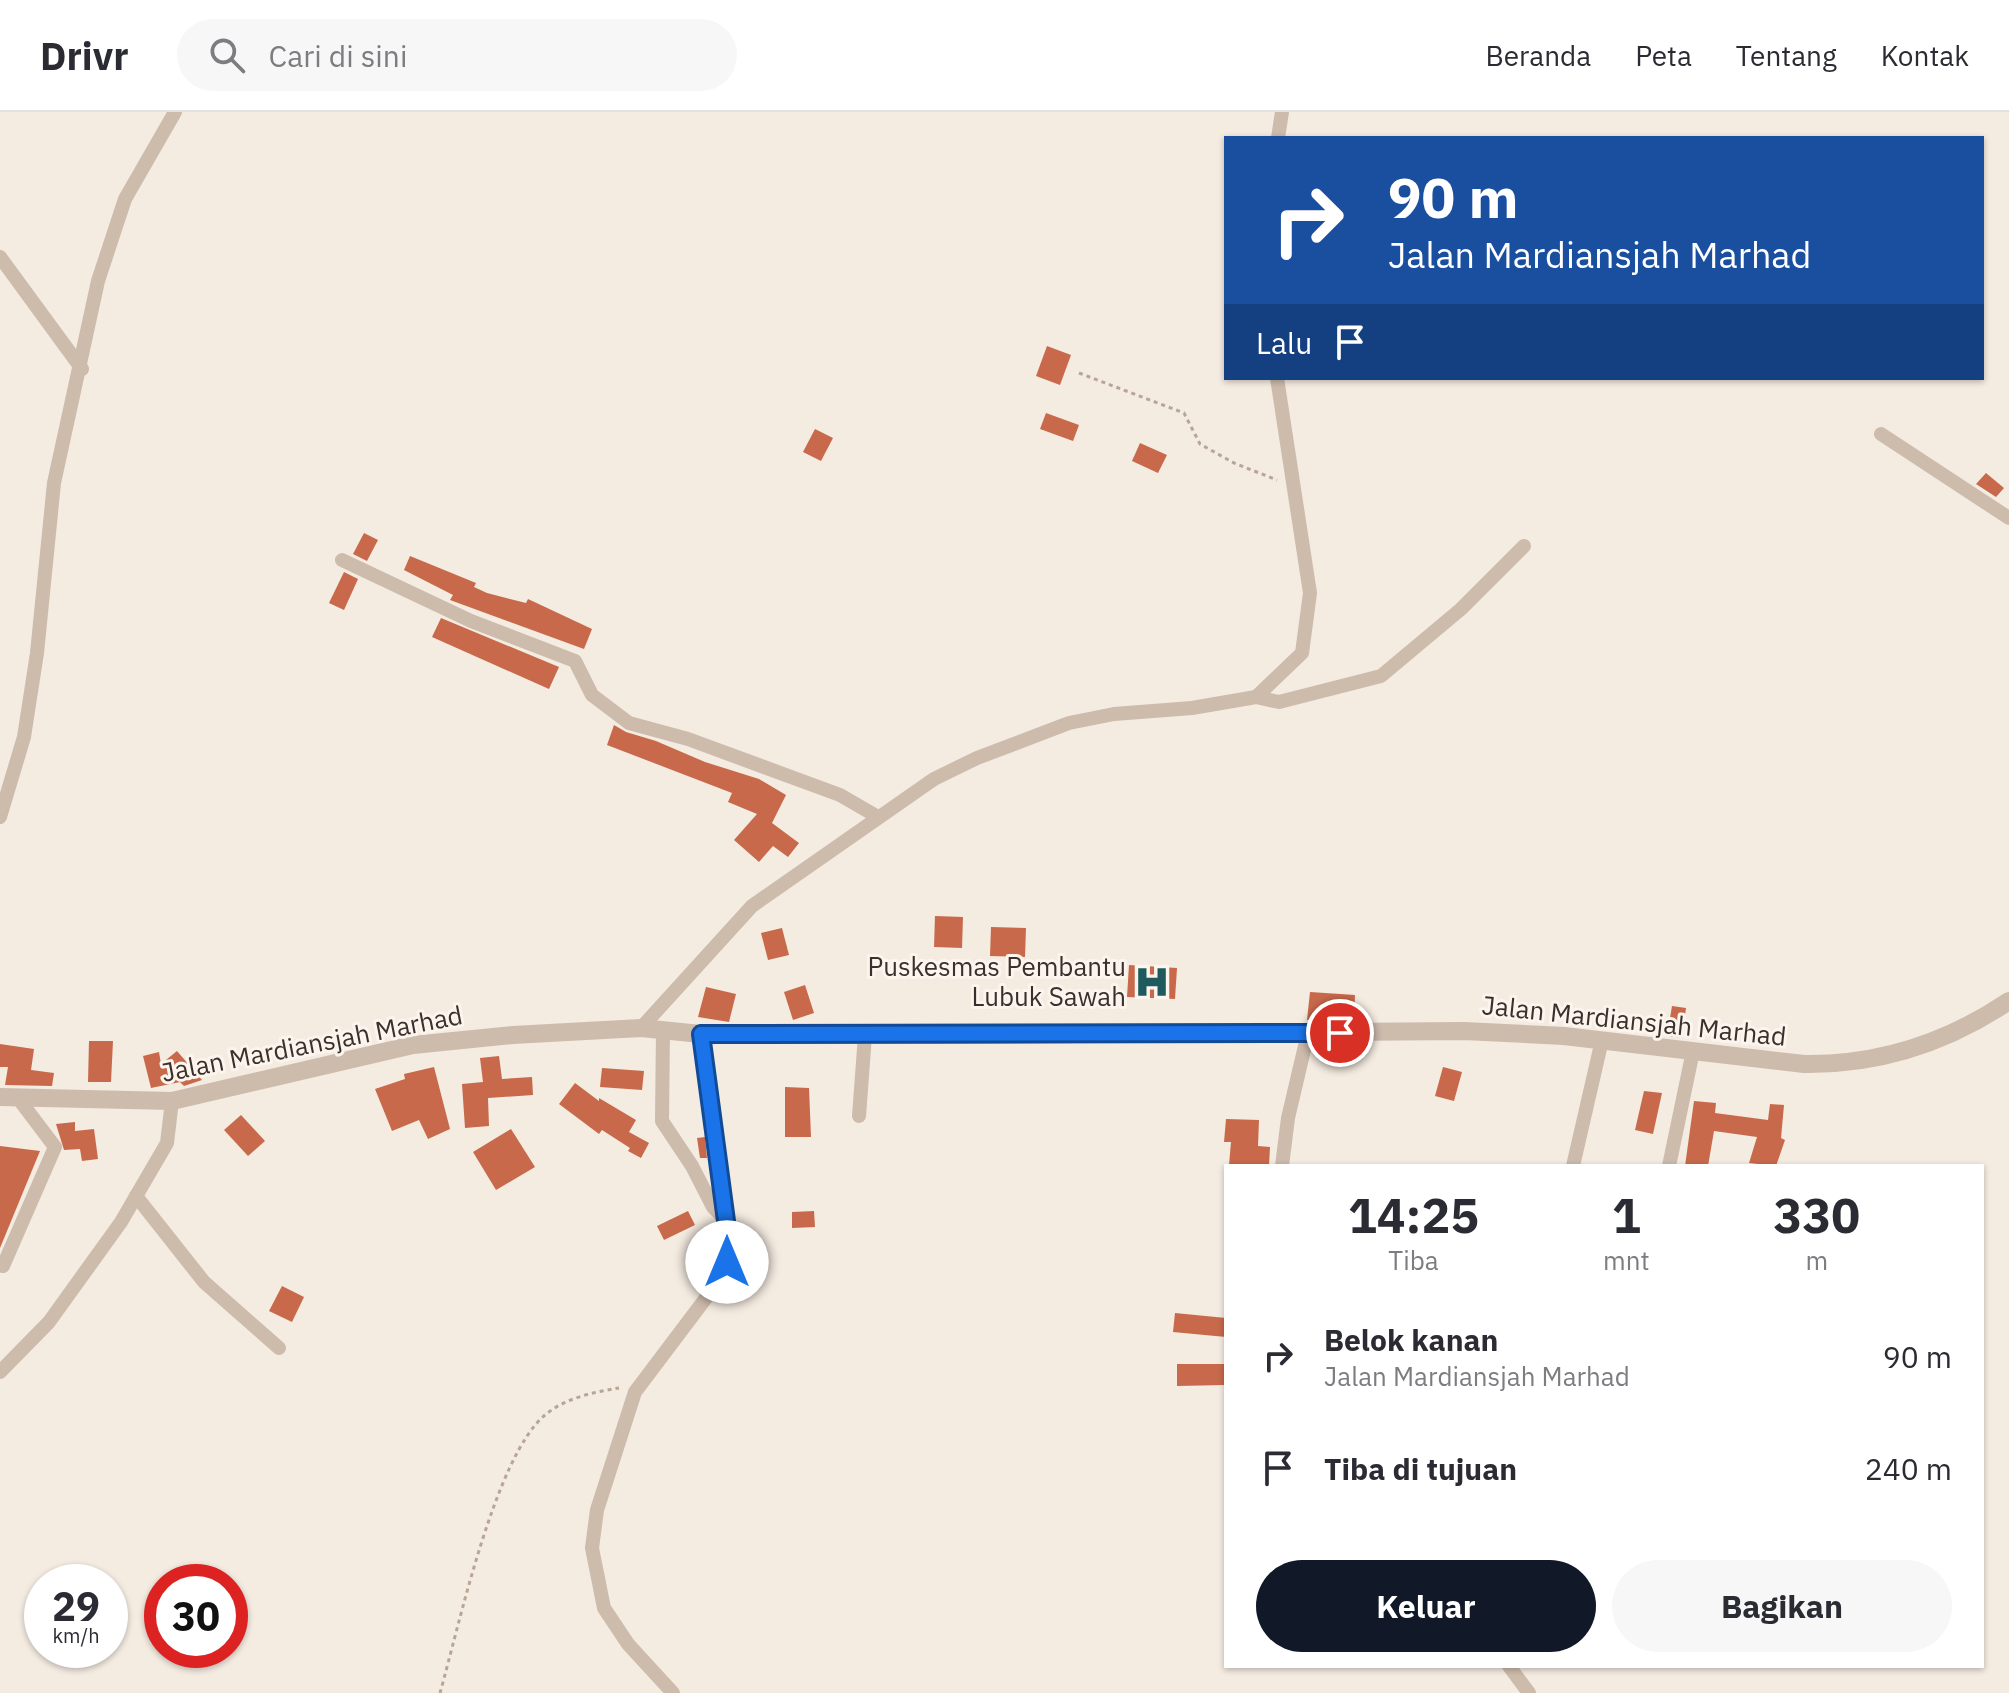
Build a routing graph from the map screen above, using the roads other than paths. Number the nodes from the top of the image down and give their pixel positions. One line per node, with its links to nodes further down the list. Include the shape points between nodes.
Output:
1 (175, 112): 5 (street, via 125,199 98,281)
2 (1282, 112): 3 (street)
3 (1278, 136)
4 (0, 257): 5 (street)
5 (82, 369): 12 (street, via 54,483 24,737)
6 (1277, 380): 11 (street, via 1310,593 1308,625 1302,653)
7 (1881, 434): 8 (street)
8 (2009, 518)
9 (1524, 546): 11 (street, via 1461,609 1381,676 1279,702)
10 (342, 560): 13 (street, via 471,621 575,661 592,695 629,723 840,795)
11 (1256, 697): 13 (street, via 1069,723 934,779)
12 (0, 817)
13 (878, 817): 15 (street, via 752,906)
14 (2009, 1001): 21 (street, Jalan Mardiansjah Marhad, via 1949,1035 1864,1061 1804,1064)
15 (641, 1028): 16 (street, Jalan Mardiansjah Marhad); 23 (street, Jalan Mardiansjah Marhad, via 413,1045)
16 (663, 1030): 18 (street, Jalan Mardiansjah Marhad); 29 (street, via 662,1121)
17 (1308, 1033): 19 (street, Jalan Mardiansjah Marhad); 20 (street, Jalan Mardiansjah Marhad, via 1464,1031); 25 (street)
18 (701, 1034): 19 (street, Jalan Mardiansjah Marhad); 29 (street)
19 (865, 1035): 24 (street)
20 (1602, 1040): 21 (street, Jalan Mardiansjah Marhad); 26 (street)
21 (1693, 1051): 27 (street)
22 (9, 1098): 23 (street, Jalan Mardiansjah Marhad); 30 (street, via 55,1147)
23 (172, 1101): 28 (street, via 167,1143)
24 (859, 1116)
25 (1282, 1164)
26 (1573, 1164)
27 (1669, 1164)
28 (136, 1196): 31 (street, via 204,1282); 32 (street, via 49,1322)
29 (726, 1221): 34 (street, via 727,1262 635,1392 597,1510 592,1548 604,1608 628,1644)
30 (3, 1266)
31 (279, 1348)
32 (0, 1372)
33 (1510, 1668): 35 (street)
34 (673, 1693)
35 (1529, 1693)

